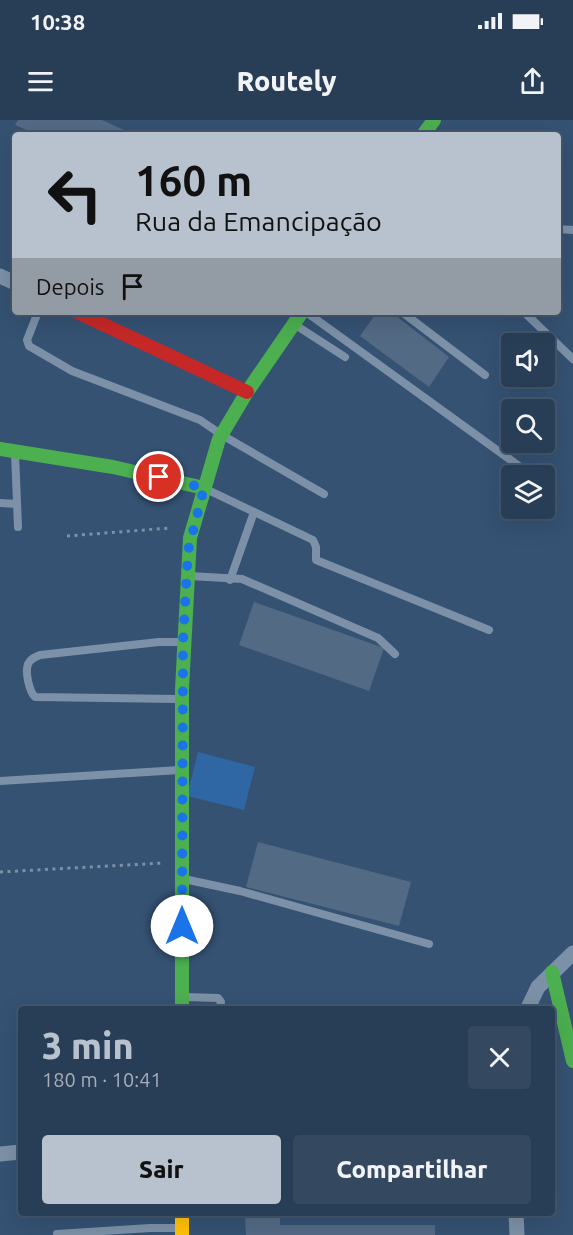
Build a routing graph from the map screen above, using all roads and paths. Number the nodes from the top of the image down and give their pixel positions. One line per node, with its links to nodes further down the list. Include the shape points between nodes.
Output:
1 (37, 315): 12 (lane, via 27,340 29,346 72,371 200,420)
2 (83, 315): 11 (main road)
3 (301, 315): 7 (main road)
4 (308, 315): 15 (lane)
5 (406, 315): 10 (lane)
6 (527, 315): 9 (lane)
7 (293, 324): 8 (lane); 11 (main road)
8 (345, 357)
9 (573, 359)
10 (485, 375)
11 (247, 392): 12 (main road)
12 (222, 435): 16 (main road); 17 (lane)
13 (0, 449): 14 (main road)
14 (15, 452): 16 (main road, via 113,467); 19 (lane)
15 (518, 465)
16 (204, 488): 20 (lane); 22 (main road)
17 (324, 494)
18 (0, 503): 19 (lane)
19 (17, 504): 21 (lane)
20 (254, 512): 25 (lane); 26 (lane, via 313,540 316,560)
21 (18, 527)
22 (193, 527): 23 (path); 24 (main road)
23 (67, 536)
24 (188, 576): 25 (lane); 27 (main road)
25 (230, 580): 28 (lane, via 242,579 378,638)
26 (489, 630)
27 (183, 642): 29 (main road); 29 (lane, via 40,655 28,665 30,689 35,697)
28 (395, 654)
29 (182, 699): 30 (main road)
30 (182, 770): 31 (lane); 32 (main road)
31 (0, 781)
32 (182, 863): 33 (path); 34 (main road)
33 (0, 872)
34 (182, 879): 35 (lane, via 240,891); 38 (main road)
35 (429, 944)
36 (573, 952): 37 (street)
37 (552, 972): 40 (street, via 538,987); 41 (main road)
38 (182, 1003): 39 (lane, via 219,998)
39 (220, 1006)
40 (529, 1006)
41 (573, 1061)
42 (18, 1152): 43 (street)
43 (0, 1154)
44 (182, 1216): 46 (main road)
45 (516, 1216): 48 (street)
46 (182, 1232): 47 (lane, via 150,1228)
47 (57, 1234)
48 (517, 1235)

